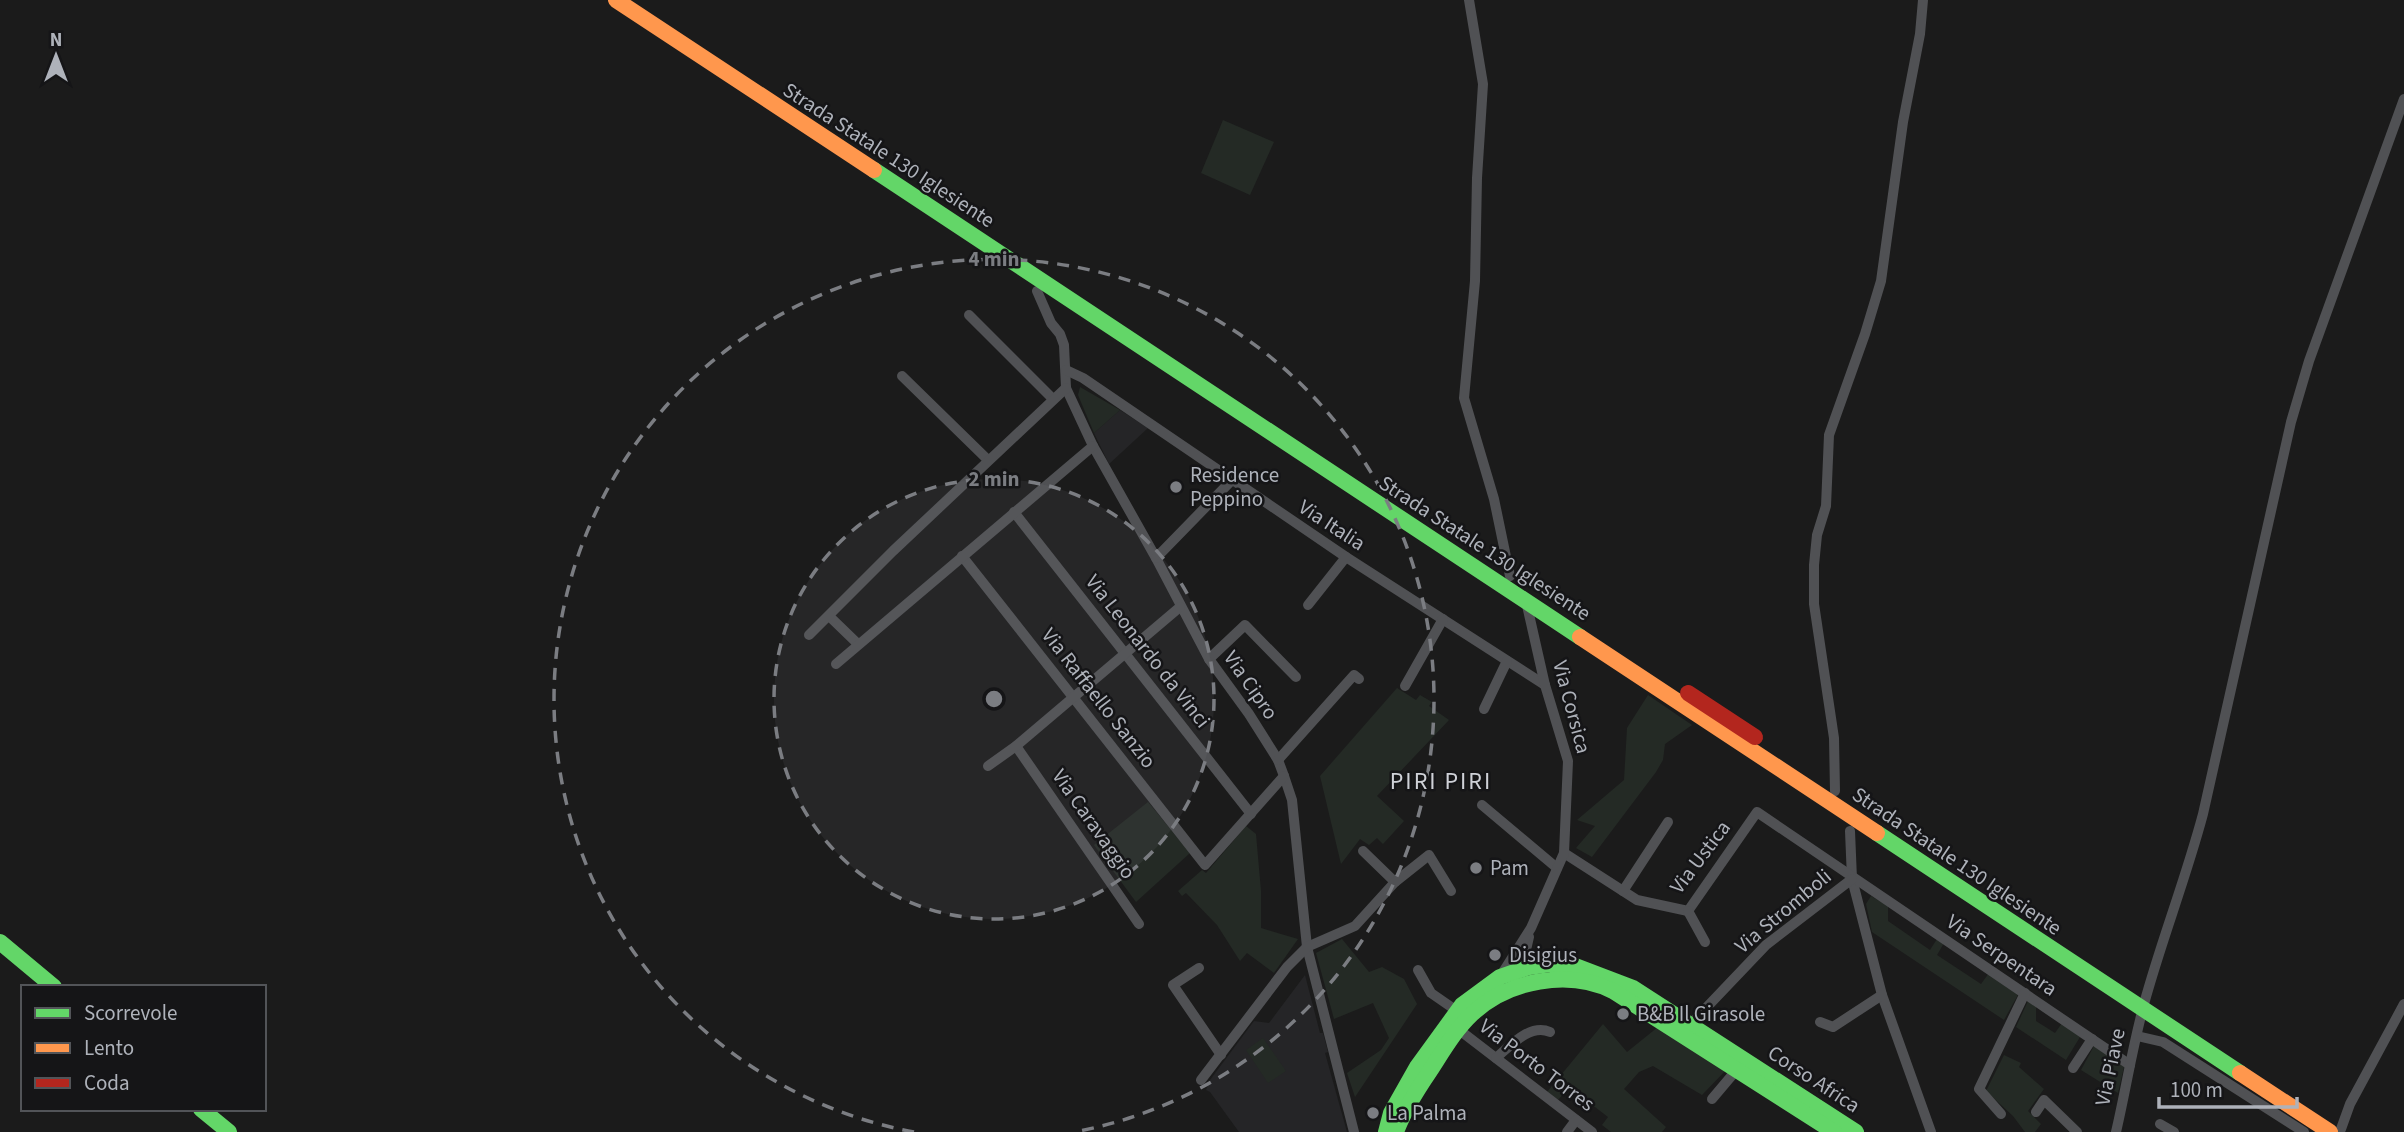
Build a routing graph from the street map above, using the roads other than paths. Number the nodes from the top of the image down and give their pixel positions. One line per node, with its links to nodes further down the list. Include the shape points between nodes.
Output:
1 (616, 0): 20 (main road, Strada Statale 130 Iglesiente)
2 (631, 0): 19 (main road, Strada Statale 130 Iglesiente)
3 (1469, 0): 19 (street, via 1483,84 1475,281 1464,398 1494,499)
4 (1923, 0): 41 (street, via 1881,281 1829,435 1826,506 1817,535 1814,604 1834,738)
5 (2404, 99): 69 (street, Via Piave, via 2291,422 2203,814)
6 (1037, 290): 8 (street, Via Cipro, via 1064,345)
7 (969, 315): 11 (street)
8 (1066, 370): 10 (street, Via Cipro); 14 (street, Via Italia)
9 (902, 376): 13 (street)
10 (1066, 388): 11 (street); 12 (street, Via Cipro)
11 (1053, 399): 13 (street)
12 (1093, 446): 15 (street); 18 (street, Via Cipro)
13 (988, 460): 23 (street)
14 (1231, 481): 17 (street, Via Italia); 18 (street)
15 (1014, 512): 16 (street); 27 (street, Via Leonardo da Vinci)
16 (962, 556): 26 (street); 35 (street, Via Raffaello Sanzio)
17 (1346, 557): 21 (street); 24 (street, Via Italia)
18 (1156, 558): 22 (street, Via Cipro)
19 (1510, 576): 41 (main road, Strada Statale 130 Iglesiente)
20 (1526, 601): 33 (street, Via Corsica); 69 (main road, Strada Statale 130 Iglesiente)
21 (1308, 605)
22 (1180, 607): 27 (street); 28 (street, Via Cipro)
23 (830, 616): 25 (street); 26 (street)
24 (1443, 619): 29 (street, Via Italia); 34 (street)
25 (809, 635)
26 (858, 644): 30 (street)
27 (1125, 654): 35 (street); 43 (street, Via Leonardo da Vinci)
28 (1209, 659): 31 (street, via 1245,625); 38 (street, Via Cipro)
29 (1507, 661): 33 (street, Via Italia); 36 (street)
30 (836, 664)
31 (1296, 677)
32 (1359, 680): 38 (street, via 1353,675)
33 (1545, 685): 47 (street, Via Corsica, via 1568,761)
34 (1405, 686)
35 (1074, 697): 37 (street); 43 (street, Via Raffaello Sanzio, via 1205,865)
36 (1484, 709)
37 (1016, 746): 39 (street); 54 (street, Via Caravaggio)
38 (1278, 760): 40 (street, Via Cipro)
39 (988, 766)
40 (1284, 776): 43 (street); 58 (street, Via Cipro, via 1292,800)
41 (1835, 791): 69 (main road, Strada Statale 130 Iglesiente)
42 (1482, 805): 48 (street)
43 (1251, 814)
44 (1668, 822): 52 (street)
45 (1850, 831): 49 (street)
46 (1363, 851): 50 (street)
47 (1564, 853): 48 (street, Via Corsica); 52 (street, Via Ustica)
48 (1557, 867): 55 (street, Via Corsica)
49 (1852, 879): 53 (street, Via Ustica, via 1758,813); 67 (street, Via Serpentara); 68 (street); 74 (street, Via Stromboli, via 1766,945)
50 (1395, 881): 51 (street, via 1429,855); 58 (street, via 1355,926)
51 (1451, 891)
52 (1623, 891): 53 (street, Via Ustica, via 1637,900)
53 (1688, 911): 57 (street)
54 (1139, 924)
55 (1531, 928): 59 (street); 64 (street, Via Corsica)
56 (0, 942): 65 (main road)
57 (1706, 942)
58 (1307, 947): 78 (street); 91 (street, Via Cipro)
59 (1526, 950): 60 (street, via 1535,962); 63 (street)
60 (1544, 964): 63 (main road, Corso Africa); 74 (main road, Corso Africa, via 1570,964 1633,988)
61 (1199, 968): 78 (street, via 1173,985)
62 (1418, 970): 71 (street, via 1431,993)
63 (1523, 970): 64 (main road, Corso Africa); 66 (street, Corso Africa)
64 (1500, 976): 71 (main road, Corso Africa)
65 (52, 985)
66 (1513, 988): 73 (main road, Corso Africa, via 1478,1009); 74 (main road, Corso Africa, via 1551,980 1581,981 1606,988)
67 (2025, 993): 77 (street, Via Serpentara); 88 (street, via 1979,1089)
68 (1882, 995): 72 (street, via 1833,1027); 101 (street)
69 (2144, 1004): 76 (street, Via Piave); 92 (main road, Strada Statale 130 Iglesiente)
70 (2404, 1004): 92 (street)
71 (1457, 1011): 87 (main road, Corso Africa)
72 (1820, 1022)
73 (1458, 1029): 79 (street, Via Porto Torres); 96 (main road, Corso Africa)
74 (1686, 1029): 80 (main road, Corso Africa)
75 (1550, 1032): 79 (street, via 1533,1031)
76 (2141, 1038): 81 (street, Via Piave); 105 (street, via 2163,1042)
77 (2092, 1039): 81 (street, Via Serpentara); 82 (street)
78 (1221, 1055): 83 (street)
79 (1496, 1058): 89 (street, Via Porto Torres)
80 (1741, 1064): 84 (street); 99 (main road, Corso Africa); 100 (main road, Corso Africa)
81 (2130, 1065): 103 (street, Via Piave)
82 (2073, 1068)
83 (1201, 1080)
84 (1712, 1099)
85 (203, 1111): 93 (main road)
86 (2036, 1112): 102 (street, via 2044,1100)
87 (1391, 1113): 94 (street); 95 (main road, Corso Africa)
88 (2001, 1114)
89 (1576, 1120): 97 (street); 98 (street, Via Porto Torres)
90 (2160, 1124): 104 (street)
91 (1355, 1131)
92 (2339, 1131)
93 (229, 1132)
94 (1380, 1132)
95 (1386, 1132)
96 (1396, 1132)
97 (1567, 1132)
98 (1592, 1132)
99 (1834, 1132)
100 (1856, 1132)
101 (1931, 1132)
102 (2077, 1132)
103 (2116, 1132)
104 (2174, 1132)
105 (2304, 1132)

